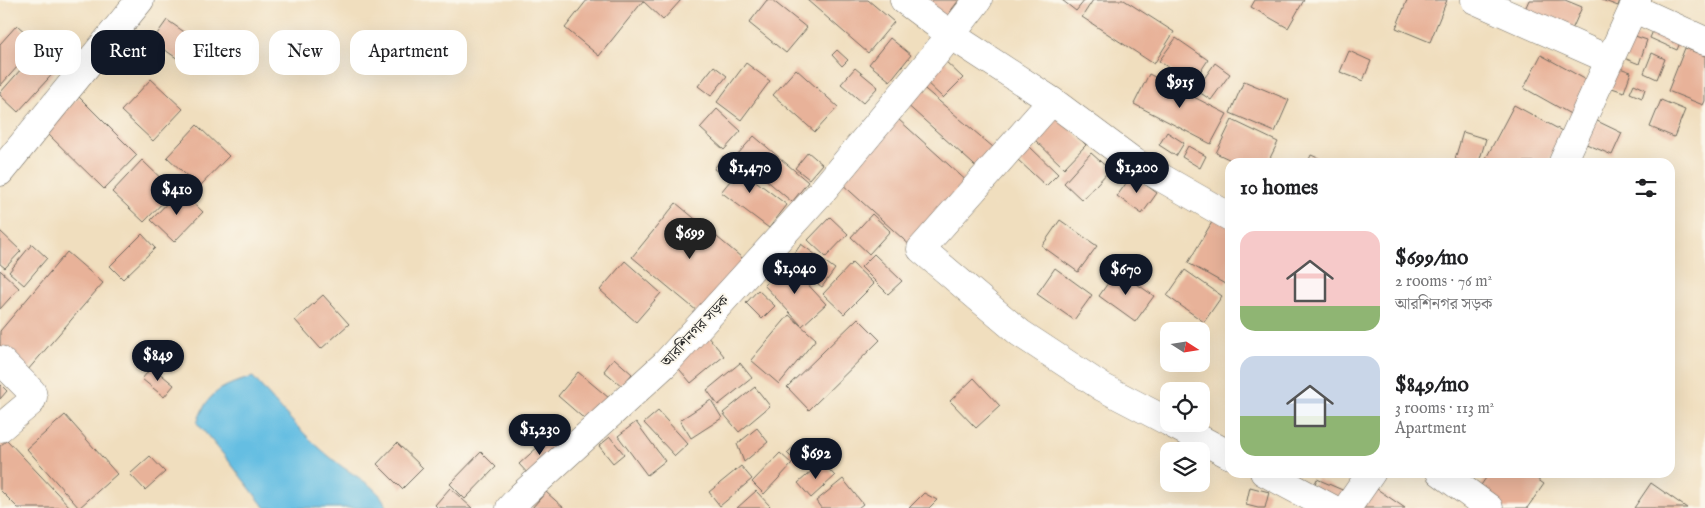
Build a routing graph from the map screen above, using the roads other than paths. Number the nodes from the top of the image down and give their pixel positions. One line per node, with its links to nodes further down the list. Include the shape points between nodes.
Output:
1 (140, 0): 11 (street)
2 (904, 0): 6 (street)
3 (978, 0): 6 (street, আরশিনগর সড়ক)
4 (1475, 0): 8 (street)
5 (1635, 4): 7 (street); 8 (street)
6 (951, 35): 9 (street); 21 (street, আরশিনগর সড়ক, via 823,190 666,364)
7 (1705, 41)
8 (1610, 60): 10 (street)
9 (1052, 100): 12 (street, via 1134,162); 14 (street, via 921,249 1020,333 1102,387)
10 (1565, 158)
11 (0, 172)
12 (1225, 214)
13 (0, 360): 15 (street, via 32,392 33,397)
14 (1160, 418)
15 (0, 428)
16 (1187, 432): 17 (street)
17 (1225, 452)
18 (1275, 478): 22 (street)
19 (1368, 478): 23 (street)
20 (1448, 478): 24 (street)
21 (510, 508)
22 (1330, 508)
23 (1347, 508)
24 (1489, 508)

